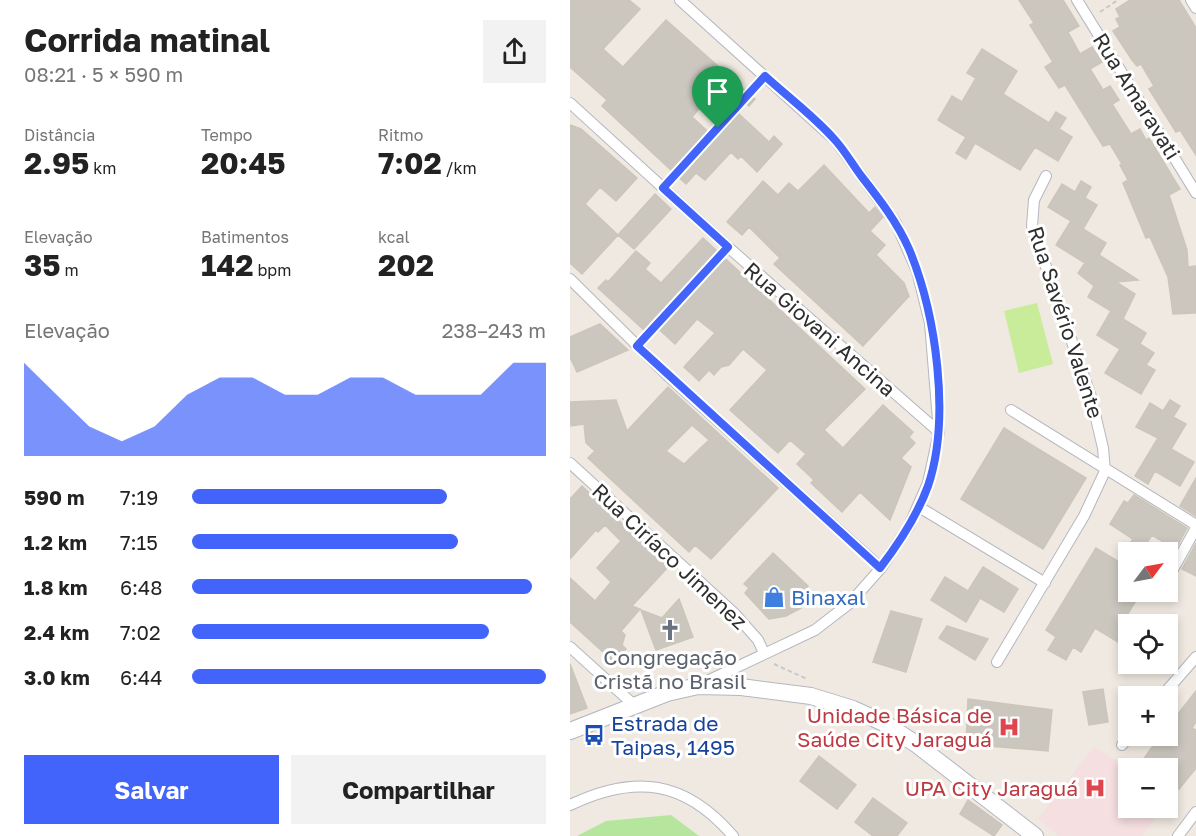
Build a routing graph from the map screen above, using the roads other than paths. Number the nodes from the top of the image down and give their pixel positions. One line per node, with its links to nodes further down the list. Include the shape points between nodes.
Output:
1 (680, 0): 10 (street, via 835,140 882,202 908,248 930,323)
2 (1077, 0): 7 (street, Rua Amaravati)
3 (1191, 0): 4 (street)
4 (1196, 8)
5 (573, 108): 10 (street, Rua Giovani Ancina)
6 (1046, 176): 12 (street, Rua Savério Valente, via 1034,200 1035,237 1091,397)
7 (1196, 193)
8 (570, 279): 15 (street, via 637,346)
9 (1011, 410): 12 (street, Rua Savério Valente)
10 (939, 432): 13 (street)
11 (570, 463): 18 (street, Rua Ciríaco Jimenez, via 735,614)
12 (1105, 471): 14 (street, Rua Savério Valente, via 1183,516 1196,528); 16 (street)
13 (919, 507): 15 (street); 16 (street)
14 (1178, 560)
15 (880, 568): 18 (street, via 831,620)
16 (1045, 583): 20 (street)
17 (570, 647): 23 (street)
18 (764, 653): 21 (street)
19 (1196, 657): 22 (street)
20 (997, 662)
21 (698, 686): 23 (main road); 28 (main road, via 778,690 853,709 916,744)
22 (1170, 686)
23 (634, 705): 24 (main road)
24 (570, 730)
25 (570, 805): 27 (street, via 615,788 657,786 693,800)
26 (1196, 812): 29 (street)
27 (733, 836)
28 (1035, 836)
29 (1178, 836)

